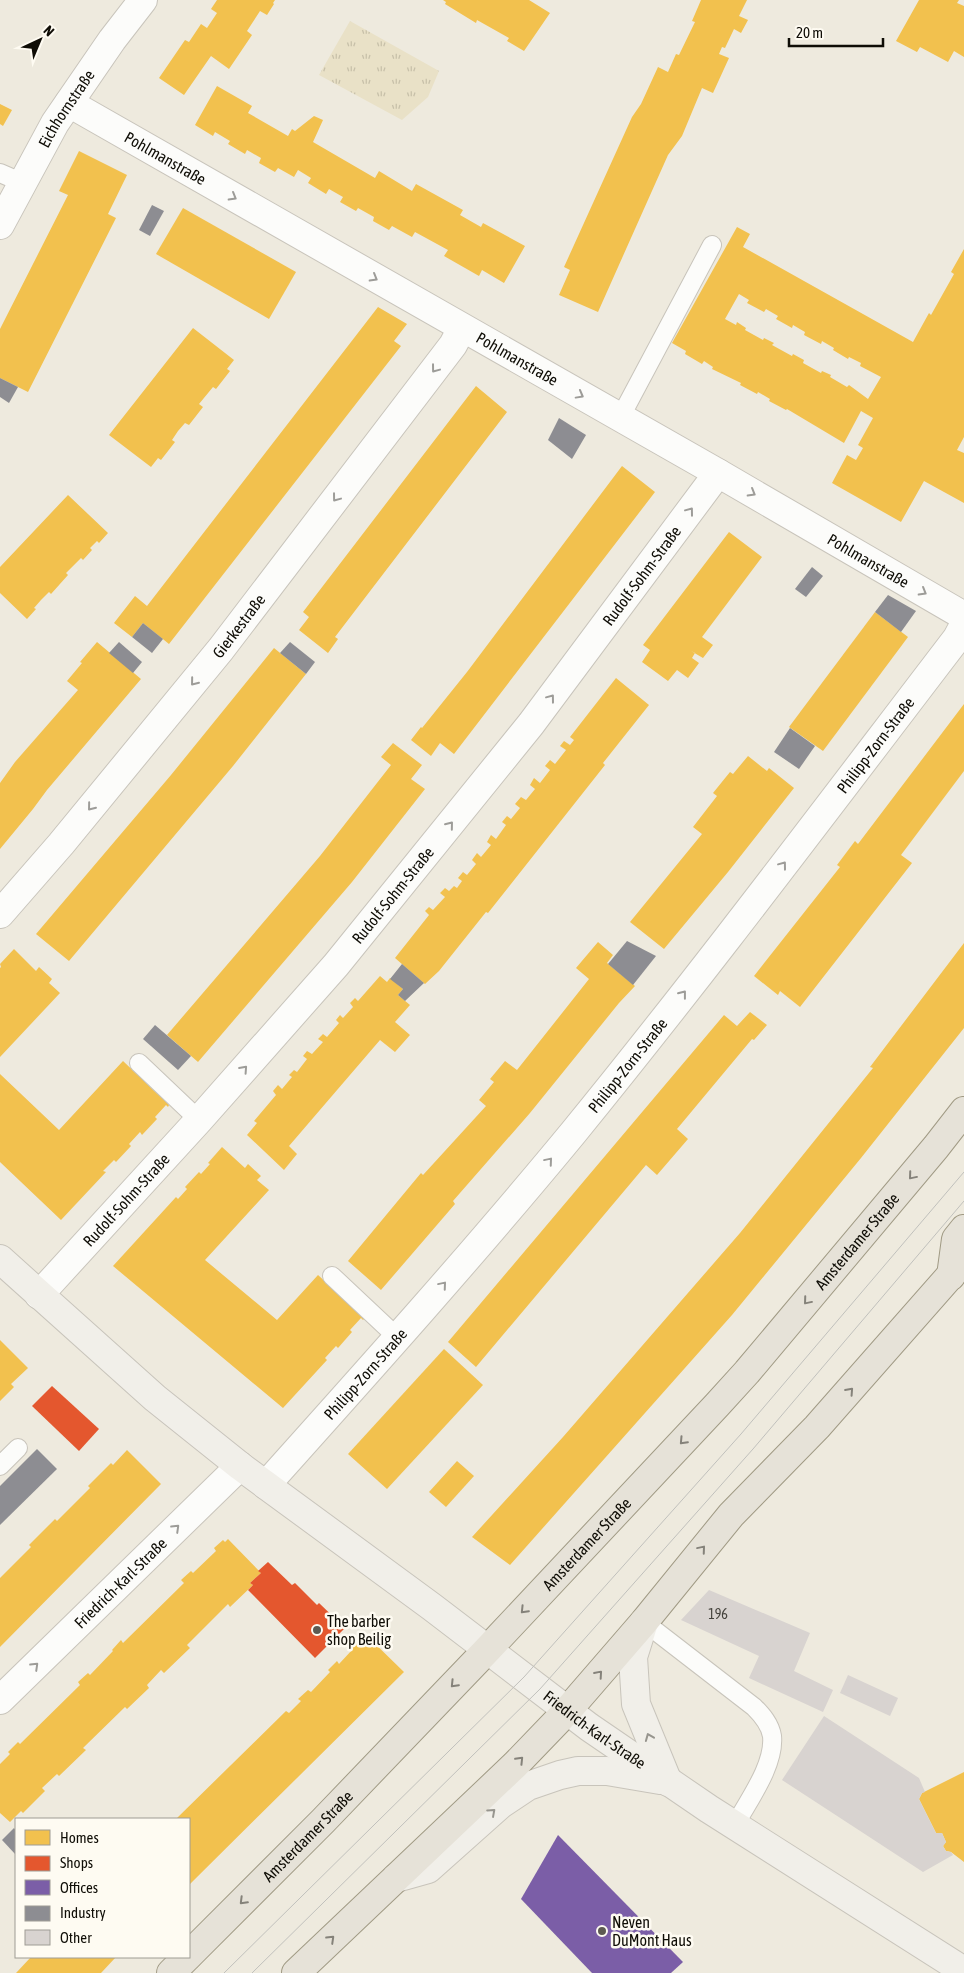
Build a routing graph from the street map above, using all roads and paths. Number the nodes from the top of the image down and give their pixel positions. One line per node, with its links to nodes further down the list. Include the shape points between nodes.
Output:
1 (143, 0): 2 (street, Eichhornstraße)
2 (70, 103): 3 (street, Eichhornstraße); 6 (street, Pohlmanstraße, one-way to 6)
3 (12, 178): 4 (street, Eichhornstraße)
4 (3, 213)
5 (712, 245): 7 (lane)
6 (462, 328): 7 (street, Pohlmanstraße, one-way to 7); 11 (street, Gierkestraße, one-way to 11, via 453,345 221,649)
7 (620, 418): 8 (street, Pohlmanstraße)
8 (718, 473): 9 (street, Pohlmanstraße, one-way to 9); 14 (street, Rudolf-Sohm-Straße, one-way to 8, via 336,965 519,739)
9 (964, 616)
10 (964, 625): 22 (street, Philipp-Zorn-Straße, one-way to 10, via 572,1133 721,946)
11 (5, 908)
12 (139, 1063): 14 (lane)
13 (964, 1111): 16 (main road, Amsterdamer Straße)
14 (205, 1113): 21 (street, Rudolf-Sohm-Straße)
15 (964, 1144): 16 (main road)
16 (936, 1148): 28 (main road, Amsterdamer Straße, one-way to 28, via 747,1372)
17 (964, 1229): 19 (main road, via 956,1239)
18 (2, 1264): 21 (main road, Friedrich-Karl-Straße)
19 (958, 1268): 27 (main road, one-way to 19, via 731,1515 817,1427)
20 (332, 1276): 22 (lane)
21 (39, 1295): 25 (main road, Friedrich-Karl-Straße, via 155,1398)
22 (405, 1330): 26 (street, Philipp-Zorn-Straße)
23 (18, 1448): 24 (lane)
24 (0, 1466)
25 (240, 1466): 26 (main road, Friedrich-Karl-Straße); 29 (street, Friedrich-Karl-Straße, one-way to 25)
26 (266, 1485): 28 (main road, Friedrich-Karl-Straße)
27 (644, 1622): 30 (main road, one-way to 27); 31 (main road, one-way to 27, via 636,1704 634,1656); 32 (lane, via 754,1706 766,1720 772,1736 769,1762)
28 (488, 1649): 30 (main road, Friedrich-Karl-Straße); 34 (main road, Amsterdamer Straße, one-way to 34)
29 (0, 1700)
30 (567, 1711): 31 (main road, Friedrich-Karl-Straße); 33 (main road, one-way to 30)
31 (668, 1782): 32 (main road, Friedrich-Karl-Straße); 33 (main road, one-way to 31, via 428,1869 501,1804 536,1783 578,1771 607,1771)
32 (735, 1825): 36 (main road, Friedrich-Karl-Straße)
33 (396, 1878): 38 (main road, one-way to 33)
34 (190, 1954)
35 (186, 1958): 37 (main road, Amsterdamer Straße)
36 (964, 1971)
37 (171, 1973)
38 (296, 1973)

